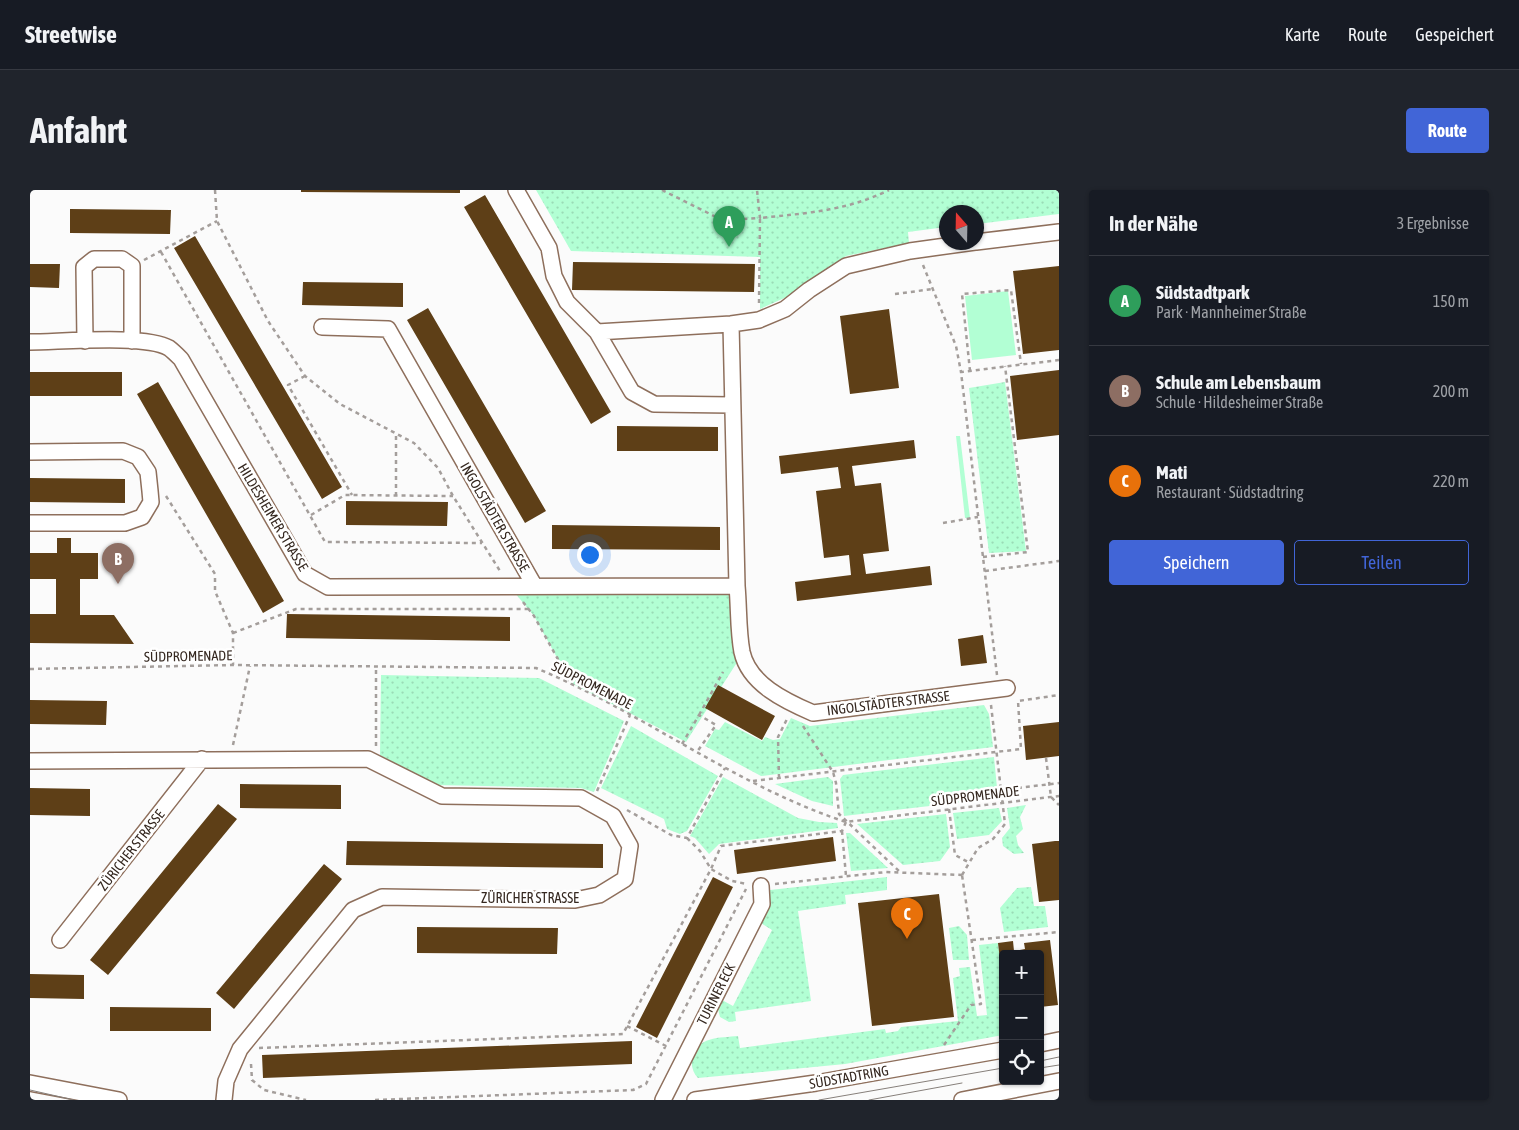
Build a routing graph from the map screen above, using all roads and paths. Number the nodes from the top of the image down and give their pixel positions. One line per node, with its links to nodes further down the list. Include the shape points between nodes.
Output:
1 (216, 190): 7 (path)
2 (516, 190): 19 (street, via 549,248 554,276 567,302)
3 (662, 190): 6 (path, via 714,216 729,220)
4 (757, 190): 6 (path)
5 (889, 190): 6 (path, via 829,211)
6 (760, 218): 16 (path)
7 (217, 221): 12 (path); 28 (path, via 268,321)
8 (1059, 232): 9 (street)
9 (984, 241)
10 (939, 246): 11 (street)
11 (917, 249): 14 (path); 16 (street, via 846,266 785,308)
12 (161, 252): 13 (path); 36 (path)
13 (132, 266): 20 (street, via 122,259 94,259 84,267); 21 (street)
14 (932, 289): 15 (path); 27 (path, via 956,346)
15 (895, 294)
16 (759, 320): 17 (street)
17 (731, 324): 19 (street); 29 (street, INGOLSTÄDTER STRASSE)
18 (322, 326): 44 (street, INGOLSTÄDTER STRASSE, via 388,329)
19 (597, 332): 29 (street, via 632,392 654,404)
20 (85, 341): 21 (street, HILDESHEIMER STRASSE); 22 (street, HILDESHEIMER STRASSE)
21 (132, 341): 46 (street, HILDESHEIMER STRASSE, via 168,348 180,359 305,574 328,587)
22 (30, 342)
23 (1059, 360): 24 (path)
24 (1021, 364): 25 (path); 26 (path, via 1010,290 962,294)
25 (1005, 366): 26 (path); 41 (path, via 1028,552)
26 (970, 371): 27 (path)
27 (961, 372): 37 (path)
28 (305, 376): 30 (path, via 340,404); 33 (path, via 288,385)
29 (731, 405): 45 (street, INGOLSTÄDTER STRASSE)
30 (396, 434): 34 (path); 35 (path, via 414,443 438,468)
31 (30, 452): 32 (street, via 123,450 138,456 148,472)
32 (150, 491): 38 (street, via 151,502 142,517 125,523); 48 (path, via 167,496 215,574 215,591)
33 (352, 495): 34 (path); 36 (path, via 345,495)
34 (396, 496): 35 (path)
35 (453, 496): 40 (path)
36 (311, 515): 40 (path, via 325,542)
37 (978, 517): 39 (path); 41 (path)
38 (30, 523)
39 (943, 523)
40 (482, 543): 46 (path)
41 (983, 557): 43 (path)
42 (1059, 561): 43 (path)
43 (984, 571): 55 (path)
44 (534, 585): 45 (street, INGOLSTÄDTER STRASSE); 46 (street, HILDESHEIMER STRASSE)
45 (737, 586): 55 (street, INGOLSTÄDTER STRASSE, via 743,653 755,678 788,702 813,713)
46 (510, 587): 47 (path)
47 (529, 609): 48 (path, via 296,609); 54 (path)
48 (233, 633): 49 (path)
49 (233, 665): 50 (path, SÜDPROMENADE); 52 (path, SÜDPROMENADE)
50 (250, 666): 51 (path, SÜDPROMENADE); 66 (path)
51 (376, 667): 54 (path, SÜDPROMENADE, via 536,668); 68 (path)
52 (30, 669)
53 (723, 672): 59 (path)
54 (571, 683): 58 (path, SÜDPROMENADE)
55 (999, 692): 63 (path)
56 (1059, 695): 63 (path, via 1018,701 1021,750)
57 (789, 714): 71 (path, via 778,737)
58 (630, 715): 61 (path, SÜDPROMENADE); 78 (path, via 594,800)
59 (698, 715): 61 (path); 62 (path, via 716,725)
60 (800, 722): 70 (path)
61 (682, 744): 62 (path, SÜDPROMENADE)
62 (697, 752): 69 (path, SÜDPROMENADE)
63 (996, 752): 70 (path); 75 (path)
64 (1046, 758): 74 (path)
65 (202, 759): 66 (street, ZÜRICHER STRASSE); 67 (street, ZÜRICHER STRASSE); 93 (street, ZÜRICHER STRASSE)
66 (230, 759): 68 (street, ZÜRICHER STRASSE, via 368,759)
67 (30, 761)
68 (375, 762): 78 (street, ZÜRICHER STRASSE, via 442,796)
69 (725, 768): 72 (path, SÜDPROMENADE); 85 (path)
70 (833, 772): 71 (path); 83 (path, via 839,814)
71 (779, 778): 72 (path)
72 (753, 781): 83 (path, SÜDPROMENADE, via 814,811)
73 (1059, 783): 74 (path)
74 (1049, 784): 75 (path); 77 (path)
75 (1002, 790): 79 (path)
76 (1059, 796): 77 (path, SÜDPROMENADE)
77 (1051, 797): 79 (path, SÜDPROMENADE); 80 (path)
78 (581, 798): 101 (street, ZÜRICHER STRASSE, via 614,816 630,846 625,878 599,895 575,900 382,896 353,910)
79 (1003, 802): 82 (path, SÜDPROMENADE); 86 (path, via 1006,824 993,839 978,848)
80 (1059, 805)
81 (624, 808): 85 (path, via 671,835)
82 (949, 809): 83 (path, SÜDPROMENADE); 86 (path, via 956,855)
83 (846, 822): 84 (path); 88 (path)
84 (842, 831): 87 (path, via 721,846); 90 (path)
85 (687, 838): 87 (path)
86 (968, 862): 89 (path)
87 (711, 869): 91 (path, via 732,881); 95 (path)
88 (901, 873): 89 (path); 90 (path)
89 (962, 875): 94 (path)
90 (846, 876): 91 (path)
91 (755, 885): 98 (path); 108 (street, TURINER ECK, via 762,904)
92 (1059, 932): 94 (path)
93 (60, 940)
94 (972, 940): 99 (path, via 981,1004 971,1005)
95 (627, 1026): 98 (path); 101 (path, via 623,1034)
96 (1059, 1040): 97 (street)
97 (1044, 1043)
98 (666, 1046): 107 (path, via 646,1084 633,1090)
99 (943, 1046)
100 (999, 1051): 109 (street, SÜDSTADTRING, via 816,1084)
101 (246, 1053): 105 (street, ZÜRICHER STRASSE, via 226,1081); 106 (path, via 252,1080 264,1090)
102 (1059, 1081): 110 (street)
103 (30, 1082): 104 (street)
104 (119, 1100)
105 (224, 1100)
106 (306, 1100)
107 (376, 1100)
108 (663, 1100)
109 (695, 1100)
110 (962, 1100)

